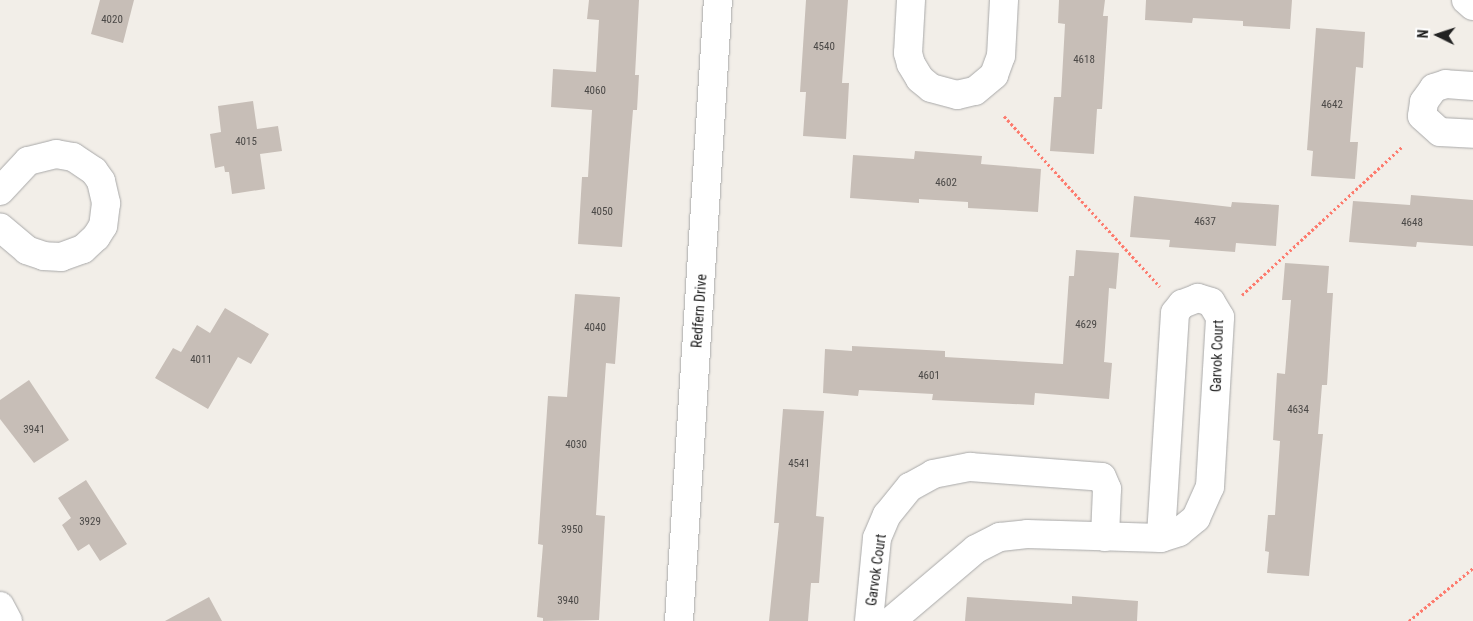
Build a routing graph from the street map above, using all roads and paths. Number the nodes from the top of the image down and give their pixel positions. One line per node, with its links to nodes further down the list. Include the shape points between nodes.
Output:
1 (718, 0): 19 (street, Redfern Drive)
2 (911, 0): 3 (street, via 908,54 911,64 920,79 931,88 957,95 975,91 994,75 1001,56)
3 (1004, 0)
4 (1466, 0): 5 (street)
5 (1473, 6)
6 (1473, 86): 8 (street, via 1446,84 1434,88 1424,102 1422,116 1440,132)
7 (1004, 116): 12 (path)
8 (1473, 134)
9 (1402, 147): 13 (path)
10 (0, 191): 11 (street, via 28,161 56,154 73,157 94,171 101,181 106,203 103,226 96,237 83,249 61,257 27,250)
11 (0, 227)
12 (1160, 287)
13 (1242, 295)
14 (1104, 537): 15 (street, Garvok Court); 20 (street, Garvok Court, via 1107,489 1102,477 970,467 933,474 910,487 886,515 877,538); 21 (street, Garvok Court, via 1019,534 994,540 965,557)
15 (1161, 538): 15 (street, Garvok Court, via 1175,313 1182,304 1198,298 1211,302 1220,317 1210,487 1196,518 1179,532)
16 (1473, 568): 22 (path)
17 (0, 606): 18 (street)
18 (8, 621)
19 (679, 621)
20 (869, 621)
21 (891, 621)
22 (1409, 621)

